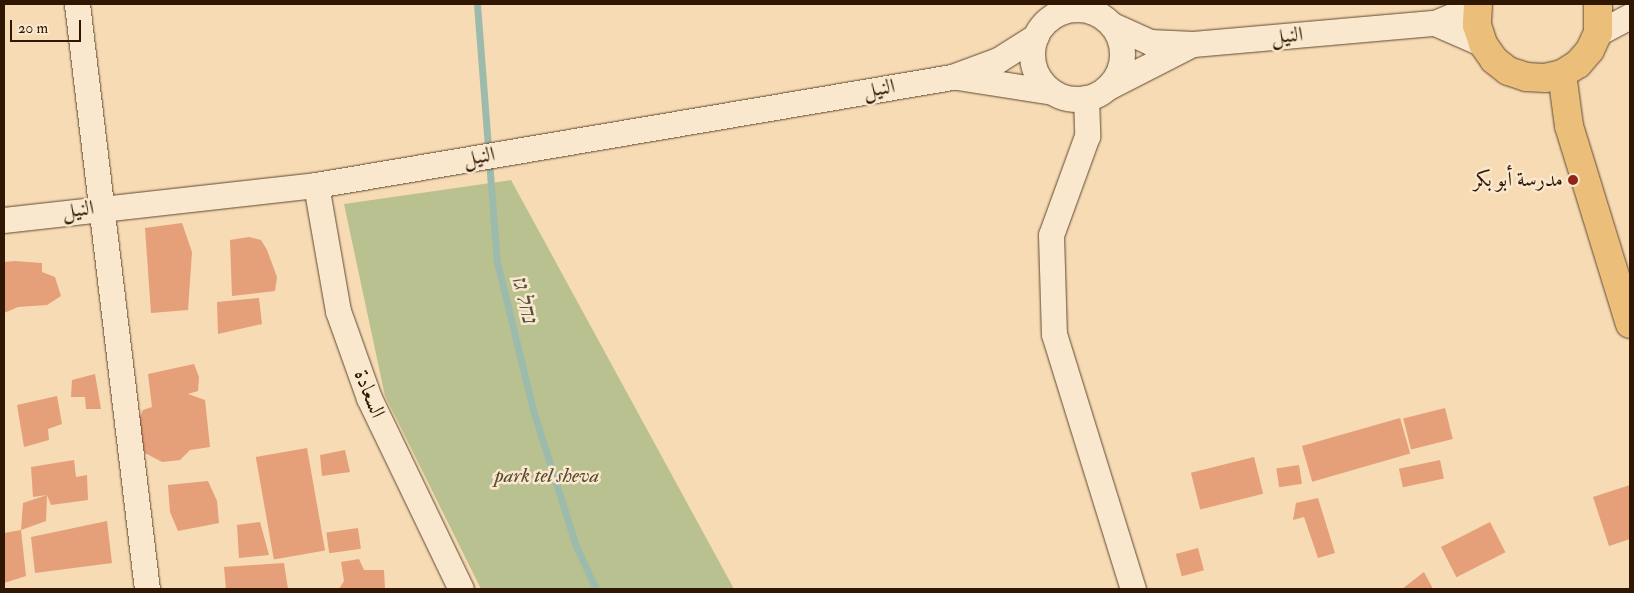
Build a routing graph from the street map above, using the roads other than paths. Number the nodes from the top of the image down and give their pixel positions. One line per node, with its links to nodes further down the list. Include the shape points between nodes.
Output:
1 (77, 4): 19 (street)
2 (1598, 4): 8 (main road)
3 (1478, 5): 7 (street, النيل); 11 (main road, via 1477,25)
4 (1060, 9): 5 (street, via 1087,10); 9 (street)
5 (1104, 15): 10 (street, النيل, via 1150,42); 16 (street, via 1119,37 1122,58 1115,78)
6 (1630, 16): 8 (street)
7 (1436, 23): 10 (street, النيل); 11 (street, النيل)
8 (1598, 33): 12 (main road, via 1578,64)
9 (1036, 36): 13 (street, via 998,60); 15 (street, via 1032,52 1034,67)
10 (1193, 44): 16 (street)
11 (1482, 44): 14 (main road, via 1508,71)
12 (1562, 74): 14 (main road); 17 (main road)
13 (952, 77): 15 (street); 18 (street, النيل)
14 (1526, 77): 17 (main road)
15 (1053, 92): 16 (street, via 1066,98)
16 (1096, 93): 24 (street, via 1087,136 1052,235 1054,334)
17 (1569, 126): 21 (main road)
18 (316, 185): 19 (street, النيل); 23 (street, السعادة, via 338,311 350,346 369,398)
19 (101, 207): 20 (street, النيل); 22 (street)
20 (4, 220)
21 (1630, 324)
22 (147, 589)
23 (461, 589)
24 (1133, 589)

